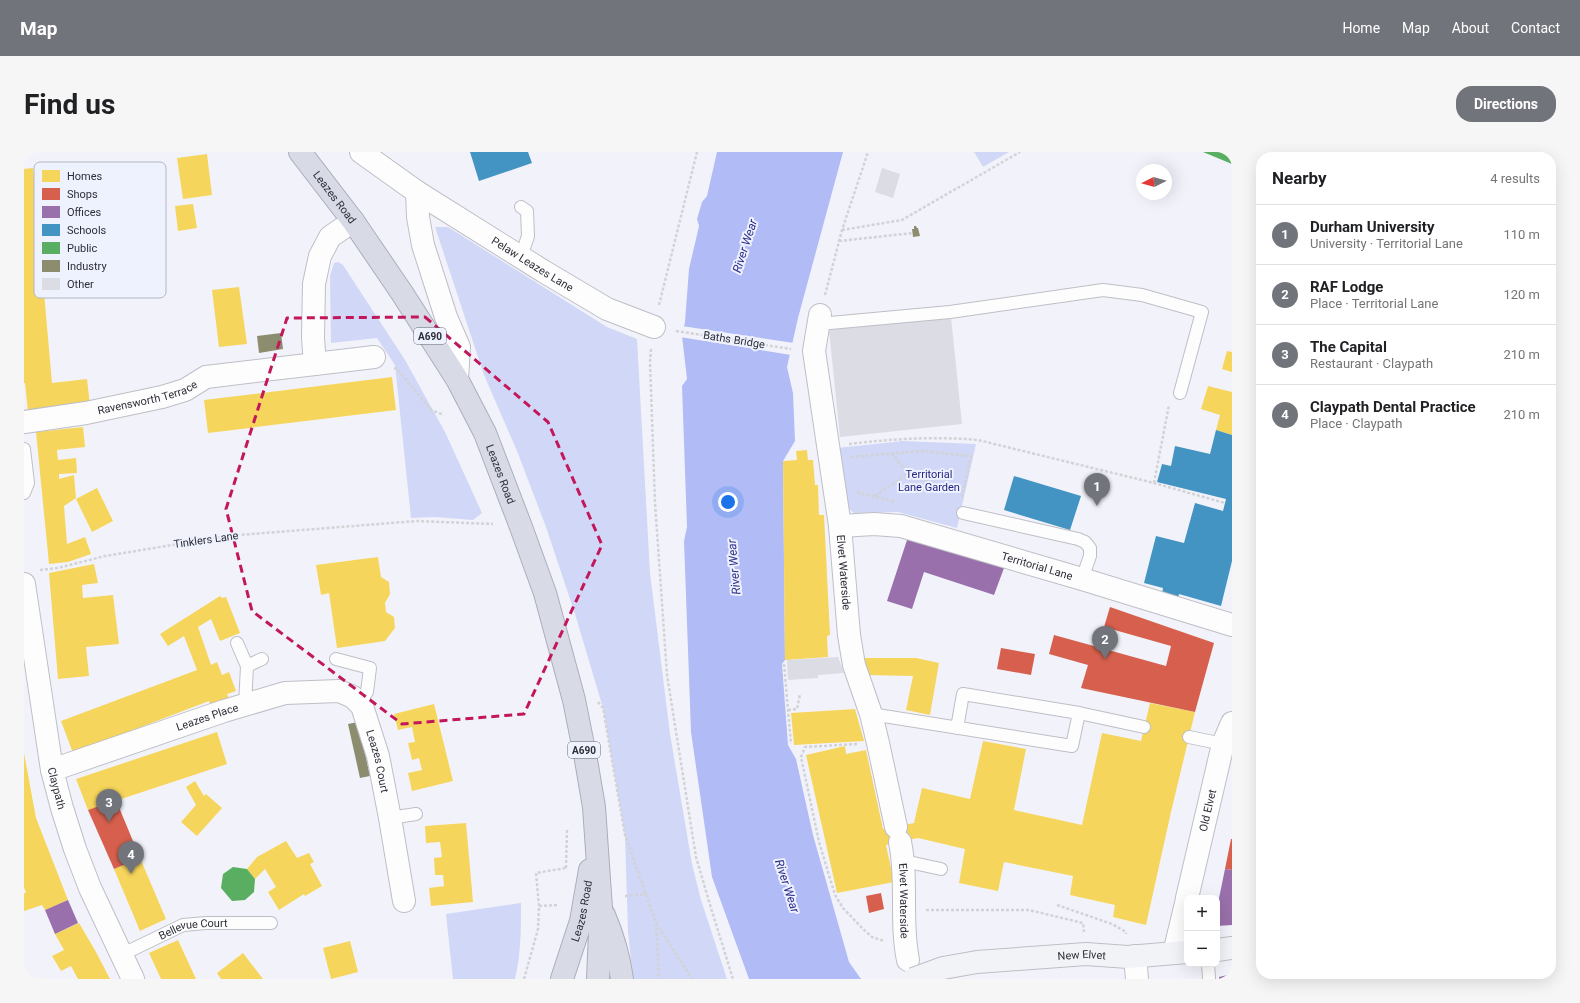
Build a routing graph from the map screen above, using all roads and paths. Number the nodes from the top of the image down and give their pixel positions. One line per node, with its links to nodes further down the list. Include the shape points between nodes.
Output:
1 (300, 152): 8 (highway, Leazes Road / A690)
2 (361, 152): 6 (street, Pelaw Leazes Lane)
3 (697, 152): 14 (path)
4 (868, 152): 9 (path)
5 (1020, 152): 9 (path, via 902,220)
6 (417, 192): 12 (street, Pelaw Leazes Lane); 18 (street, via 423,245 459,347)
7 (521, 207): 12 (lane, via 527,211 528,236)
8 (353, 221): 17 (street, via 330,237 320,256 314,284); 18 (highway, Leazes Road / A690)
9 (842, 230): 11 (path)
10 (913, 233): 11 (path)
11 (838, 241): 13 (path)
12 (521, 257): 14 (street, Pelaw Leazes Lane, via 607,308)
13 (819, 320): 19 (lane, via 950,312 1103,290 1142,295 1202,312); 22 (street, Elvet Waterside, via 814,351)
14 (662, 328): 15 (path, Baths Bridge); 93 (path, via 650,362 655,503 668,675 696,856)
15 (798, 350)
16 (374, 357): 17 (street, Ravensworth Terrace); 20 (path, via 397,369 431,410)
17 (315, 364): 21 (street, Ravensworth Terrace, via 206,377 185,390 162,397 86,413)
18 (457, 379): 62 (highway, Leazes Road / A690, via 485,433 545,592 586,760 594,807)
19 (1180, 393): 27 (path, via 1170,400)
20 (444, 415)
21 (24, 422)
22 (829, 446): 27 (path, via 896,439 978,440); 37 (street, Elvet Waterside)
23 (24, 449): 30 (lane, via 28,483)
24 (892, 453): 25 (path); 26 (path); 29 (path, via 923,451 971,456)
25 (848, 457)
26 (907, 474): 29 (path); 31 (path)
27 (1154, 483): 34 (path)
28 (850, 490): 31 (path)
29 (963, 492): 32 (path)
30 (24, 493)
31 (875, 496): 33 (path)
32 (961, 499)
33 (902, 503)
34 (1225, 503)
35 (963, 513): 39 (lane, via 1085,542 1090,548 1090,556)
36 (493, 524): 38 (path, Tinklers Lane, via 416,521 227,536 105,556)
37 (840, 526): 39 (street, Territorial Lane, via 901,526); 51 (street, Elvet Waterside, via 849,635 854,665)
38 (31, 578): 59 (street, Claypath)
39 (1082, 579): 40 (street, Territorial Lane)
40 (1232, 625)
41 (237, 643): 45 (lane)
42 (262, 659): 45 (lane)
43 (336, 659): 47 (lane, via 370,668 367,692)
44 (784, 664): 49 (path)
45 (247, 666): 48 (lane)
46 (800, 694): 49 (path, via 797,709)
47 (360, 704): 48 (street, Leazes Place, via 353,697 339,691 312,691 285,693); 61 (street, Leazes Court, via 378,756)
48 (245, 705): 59 (street, Leazes Place)
49 (788, 710): 57 (path)
50 (1079, 713): 53 (lane); 54 (lane, via 1072,746); 54 (lane, via 963,694)
51 (871, 714): 54 (lane); 56 (street, Elvet Waterside)
52 (1232, 723): 58 (street, Old Elvet)
53 (1144, 727)
54 (957, 728)
55 (1189, 737): 58 (lane)
56 (878, 743): 63 (street, Elvet Waterside); 83 (path, via 805,747 801,757 819,842 835,895 843,908 872,937 886,941)
57 (791, 744)
58 (1223, 744): 66 (street, Old Elvet)
59 (52, 770): 81 (street, Claypath, via 75,849)
60 (416, 814): 61 (lane)
61 (390, 818): 68 (street, Leazes Court)
62 (595, 841): 72 (highway, Leazes Road / A690); 88 (highway, Leazes Road / A690, via 581,921)
63 (900, 843): 65 (lane); 83 (street, Elvet Waterside)
64 (566, 868): 71 (path, via 536,873)
65 (941, 869)
66 (1188, 895)
67 (625, 896): 75 (path, via 647,894)
68 (404, 901)
69 (558, 905): 71 (path)
70 (1056, 905): 82 (path, via 1112,924 1126,932)
71 (539, 906): 87 (path, via 538,929)
72 (601, 908): 89 (highway, Leazes Road / A690); 90 (highway, A690, via 612,935)
73 (926, 910): 80 (path, via 1029,910 1083,923)
74 (270, 923): 81 (lane, Bellevue Court, via 183,925)
75 (656, 923): 91 (path); 92 (path)
76 (1184, 925): 79 (street, Old Elvet)
77 (1232, 948): 78 (street)
78 (1220, 950)
79 (1181, 952): 82 (street, New Elvet)
80 (1086, 954): 82 (street, New Elvet); 83 (street, New Elvet, bridge, via 977,962 943,968)
81 (121, 955): 86 (street, Claypath)
82 (1131, 956): 94 (street)
83 (908, 960)
84 (1208, 967): 85 (lane)
85 (1209, 978)
86 (133, 979)
87 (524, 979)
88 (562, 979)
89 (598, 979)
90 (622, 979)
91 (659, 979)
92 (692, 979)
93 (733, 979)
94 (1137, 979)

